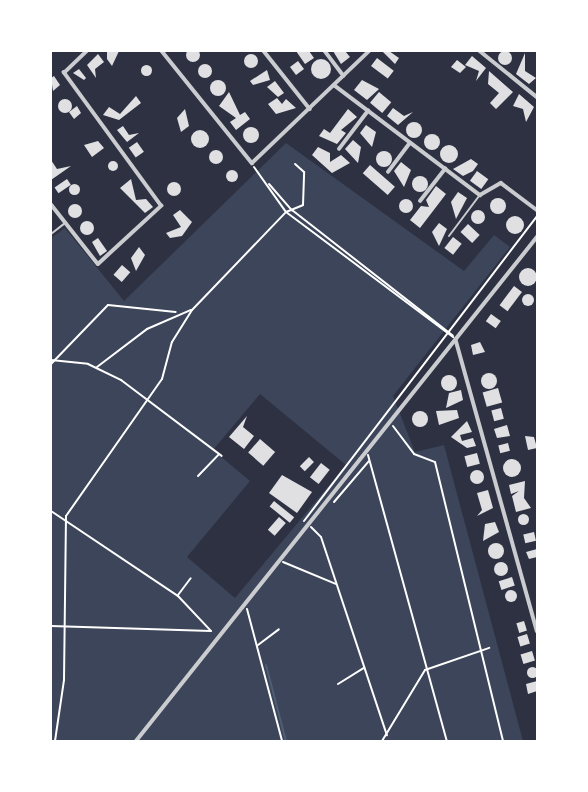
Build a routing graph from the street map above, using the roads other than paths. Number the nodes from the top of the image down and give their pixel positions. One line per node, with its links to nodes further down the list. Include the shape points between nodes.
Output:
1 (87, 51): 20 (street, via 64,73 162,204 103,264)
2 (162, 51): 10 (street, via 252,163)
3 (264, 51): 10 (street)
4 (325, 51): 7 (street)
5 (369, 51): 7 (street)
6 (480, 51): 9 (street)
7 (344, 76): 8 (street)
8 (334, 85): 10 (street); 11 (street)
9 (537, 97)
10 (310, 109)
11 (368, 111): 12 (street); 13 (street)
12 (411, 143): 14 (street); 15 (street)
13 (339, 149)
14 (445, 169): 16 (street); 17 (street)
15 (388, 172)
16 (480, 195): 19 (street, via 501,184); 22 (lane)
17 (421, 201)
18 (51, 204): 20 (street)
19 (537, 209)
20 (65, 223): 21 (lane)
21 (51, 234)
22 (449, 236)
23 (537, 237): 24 (street)
24 (456, 340): 25 (street); 26 (street)
25 (537, 631)
26 (136, 741)

